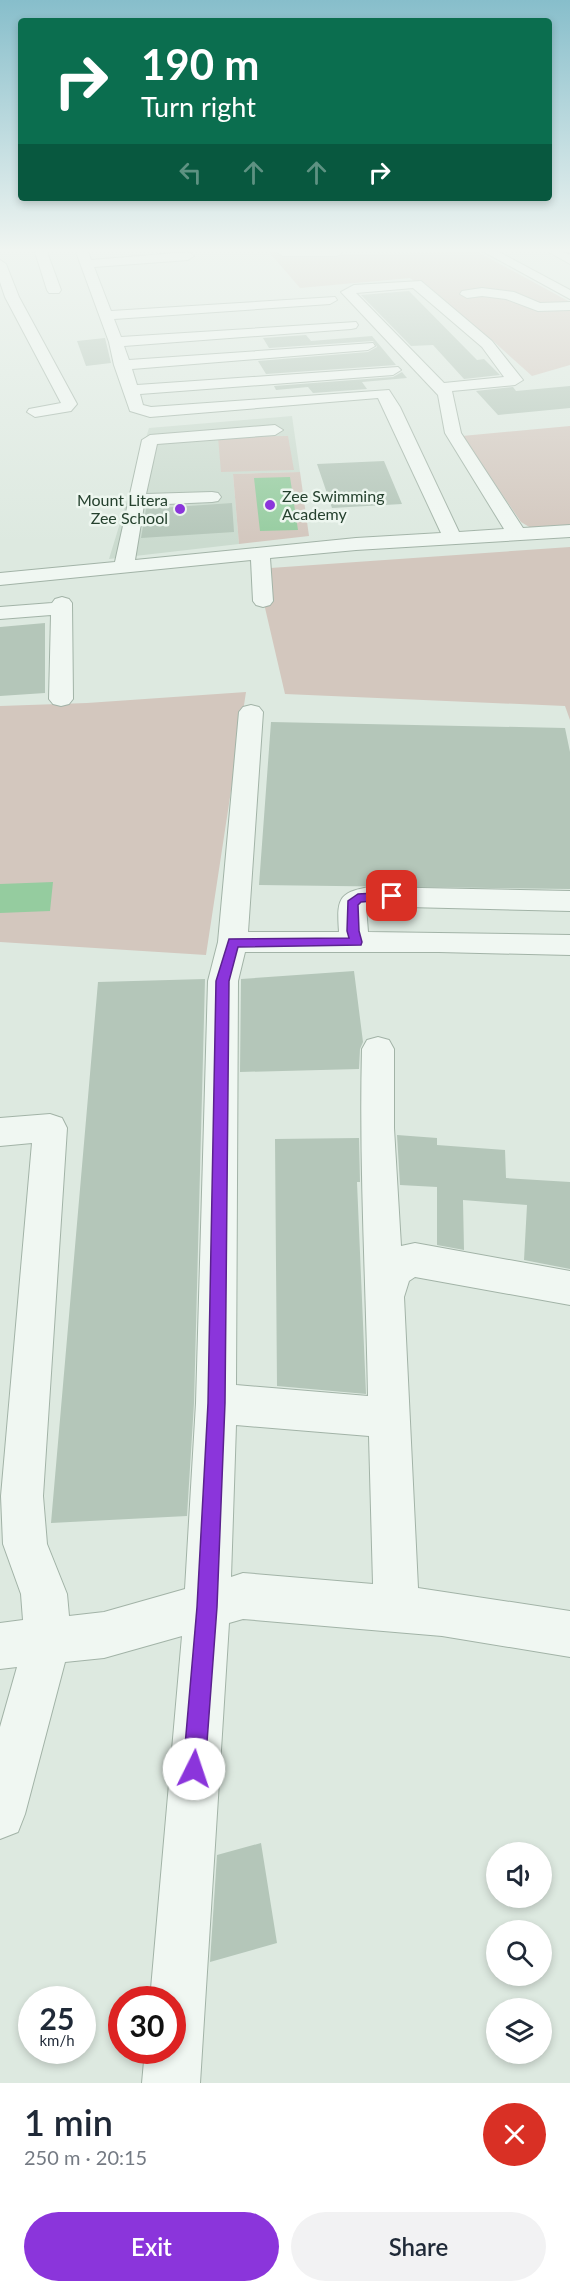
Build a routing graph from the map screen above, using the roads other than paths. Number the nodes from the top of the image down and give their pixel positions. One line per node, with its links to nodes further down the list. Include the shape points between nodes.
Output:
1 (38, 349): 14 (street, via 69,404)
2 (118, 349): 6 (street)
3 (326, 349): 6 (street)
4 (403, 349): 10 (street)
5 (490, 349): 8 (street)
6 (121, 365): 11 (street)
7 (393, 370): 11 (street)
8 (516, 380): 9 (street); 10 (street)
9 (532, 380)
10 (440, 388): 19 (street, via 446,394 453,433)
11 (130, 390): 13 (street, via 136,408 145,412)
12 (402, 392): 13 (street)
13 (383, 393): 20 (street)
14 (35, 412)
15 (275, 430): 17 (street, via 150,440)
16 (212, 497): 17 (street)
17 (136, 500): 22 (street)
18 (570, 531): 19 (street)
19 (517, 534): 20 (street)
20 (453, 539): 21 (street)
21 (260, 553): 22 (street); 26 (street)
22 (124, 566): 23 (street)
23 (69, 572): 24 (street); 27 (street, via 70,590)
24 (44, 574): 25 (street); 27 (street, via 47,593)
25 (0, 579)
26 (263, 601)
27 (62, 606): 28 (street); 29 (street)
28 (0, 613)
29 (61, 699)
30 (251, 712): 32 (street)
31 (570, 901): 33 (street, via 358,898 352,904)
32 (233, 942): 33 (street); 39 (street, via 223,981)
33 (356, 942): 34 (street)
34 (570, 945)
35 (378, 1049): 38 (street, via 377,1128)
36 (0, 1132): 44 (street, via 50,1128 22,1496 25,1544 44,1594)
37 (570, 1288): 38 (street, via 415,1260 400,1263)
38 (385, 1297): 40 (street)
39 (216, 1403): 40 (street); 41 (street)
40 (390, 1418): 42 (street)
41 (207, 1607): 42 (street, via 243,1596); 44 (street, via 104,1635); 47 (street)
42 (396, 1609): 43 (street)
43 (570, 1634)
44 (48, 1641): 45 (street); 46 (street)
45 (0, 1646)
46 (0, 1814)
47 (171, 2083)

